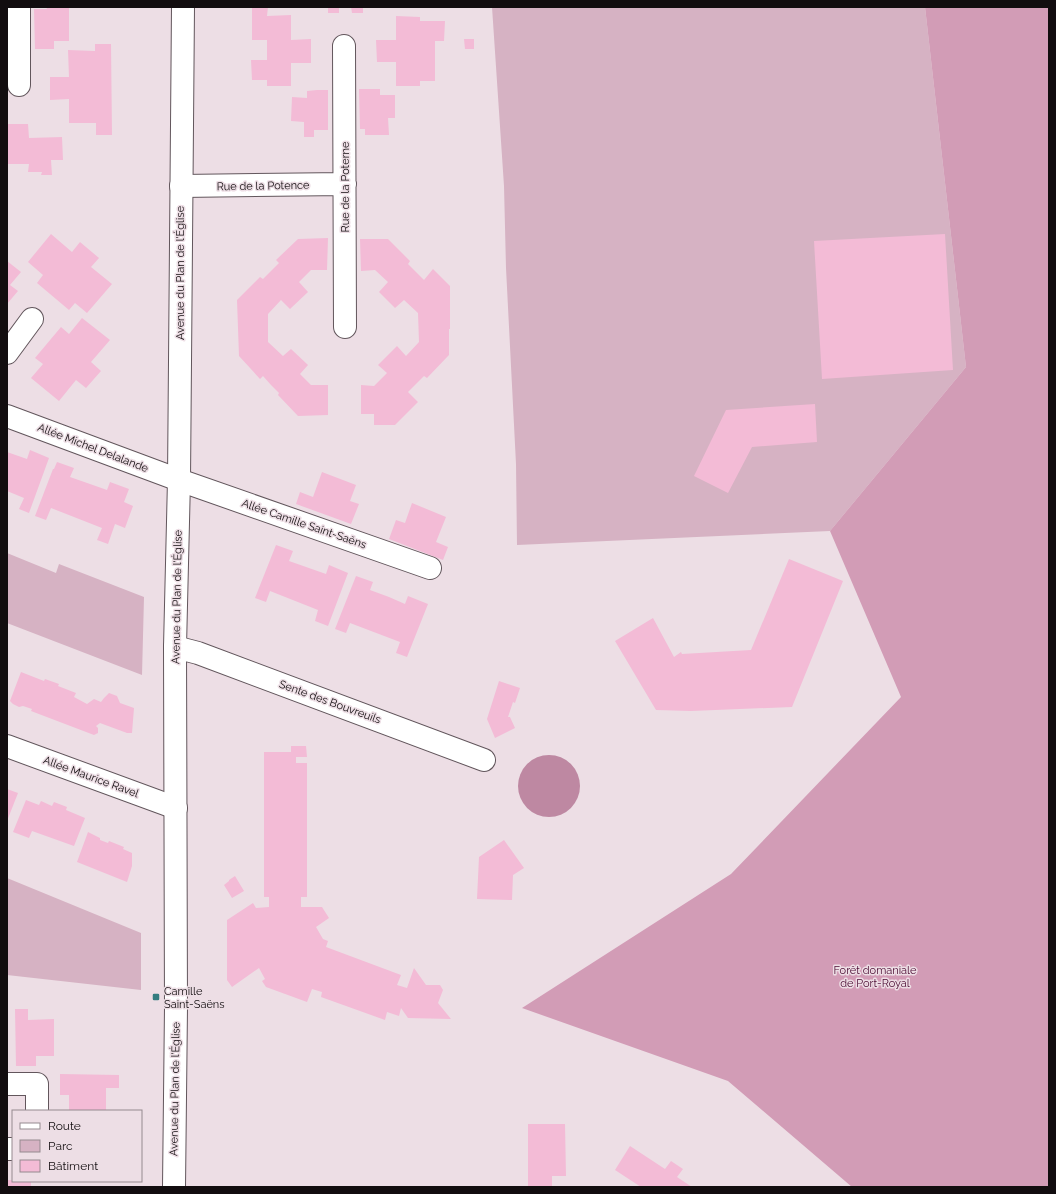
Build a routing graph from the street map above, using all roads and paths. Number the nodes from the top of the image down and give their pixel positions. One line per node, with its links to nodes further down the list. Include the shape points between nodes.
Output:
1 (20, 7): 4 (street)
2 (183, 7): 6 (street, Avenue du Plan de l'Église)
3 (344, 46): 5 (street, Rue de la Poterne)
4 (19, 85)
5 (345, 184): 6 (street, Rue de la Potence); 8 (street, Rue de la Poterne)
6 (181, 186): 11 (street, Avenue du Plan de l'Église)
7 (32, 319): 9 (street)
8 (345, 328)
9 (7, 353)
10 (7, 416): 11 (street, Allée Michel Delalande)
11 (179, 480): 12 (street, Allée Camille Saint-Saëns); 13 (street, Avenue du Plan de l'Église)
12 (430, 568)
13 (175, 647): 15 (street, Sente des Bouvreuils, via 198,653); 16 (street, Avenue du Plan de l'Église)
14 (7, 746): 16 (street, Allée Maurice Ravel)
15 (484, 760)
16 (176, 808): 19 (street, Avenue du Plan de l'Église)
17 (7, 1084): 18 (street, via 37,1084)
18 (37, 1110)
19 (174, 1187)

